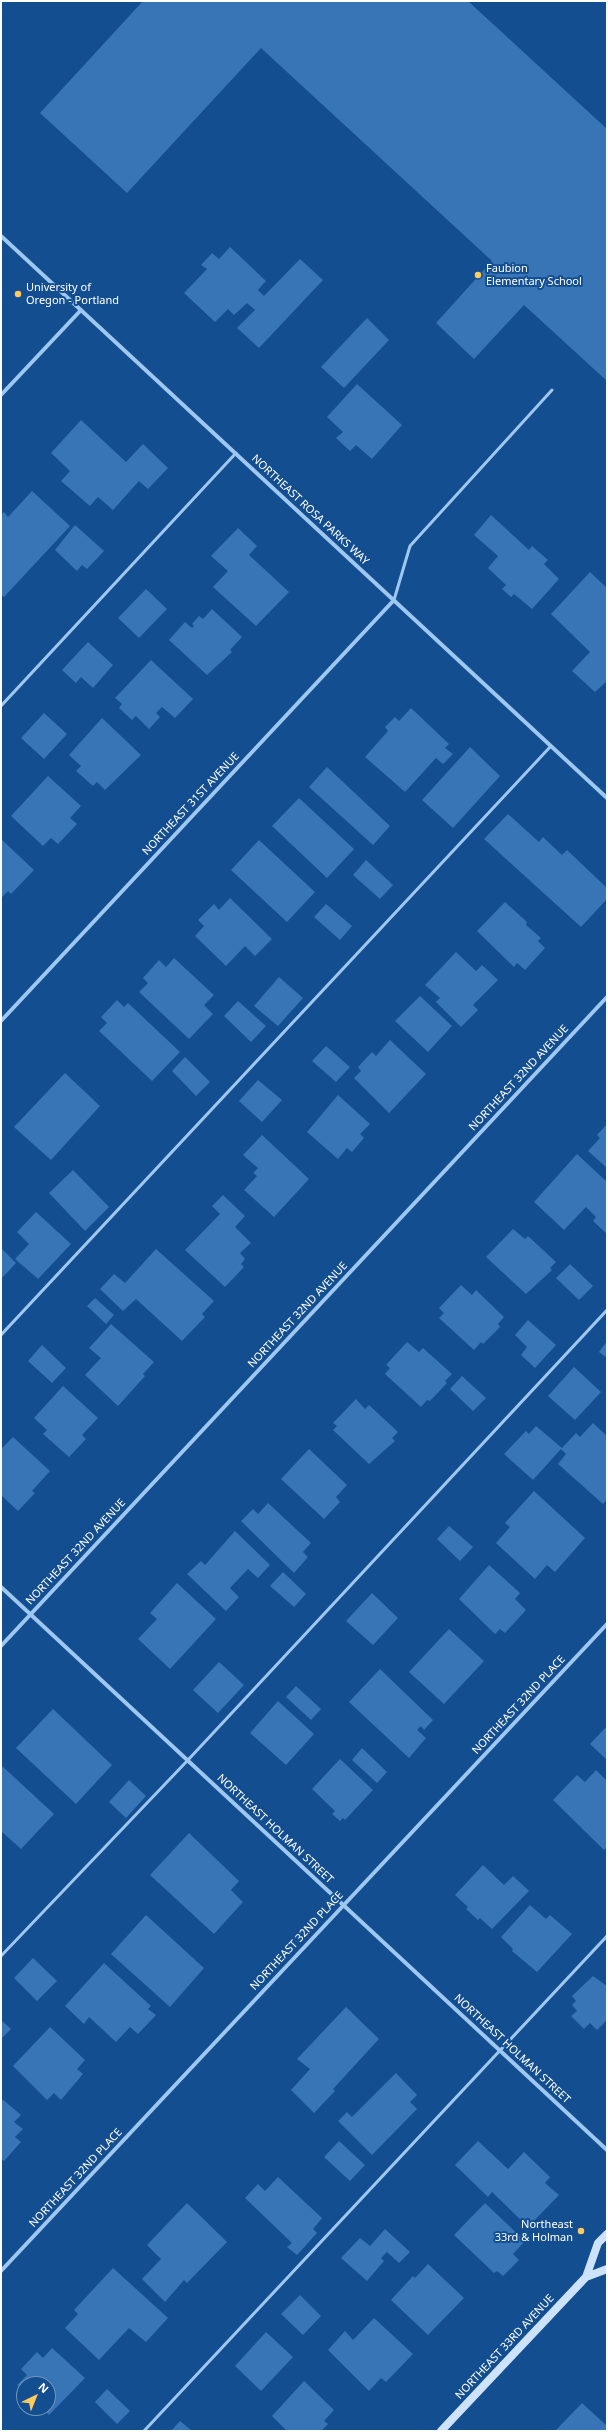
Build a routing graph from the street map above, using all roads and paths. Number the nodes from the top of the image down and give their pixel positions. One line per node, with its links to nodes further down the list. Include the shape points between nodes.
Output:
1 (1, 236): 2 (street, NORTHEAST ROSA PARKS WAY)
2 (81, 310): 4 (street); 5 (street, NORTHEAST ROSA PARKS WAY)
3 (552, 390): 6 (lane, via 410,546)
4 (1, 395)
5 (236, 453): 6 (street, NORTHEAST ROSA PARKS WAY); 7 (lane)
6 (394, 600): 8 (street, NORTHEAST ROSA PARKS WAY); 11 (street, NORTHEAST 31ST AVENUE)
7 (1, 706)
8 (551, 746): 9 (street, NORTHEAST ROSA PARKS WAY); 13 (lane)
9 (607, 798)
10 (607, 997): 15 (street, NORTHEAST 32ND AVENUE)
11 (1, 1021)
12 (607, 1310): 18 (lane)
13 (1, 1335)
14 (1, 1587): 15 (street, NORTHEAST HOLMAN STREET)
15 (31, 1614): 17 (street, NORTHEAST 32ND AVENUE); 18 (street, NORTHEAST HOLMAN STREET)
16 (607, 1624): 19 (street, NORTHEAST 32ND PLACE)
17 (1, 1646)
18 (188, 1760): 19 (street, NORTHEAST HOLMAN STREET); 21 (lane)
19 (343, 1904): 22 (street, NORTHEAST HOLMAN STREET); 26 (street, NORTHEAST 32ND PLACE)
20 (607, 1936): 22 (lane)
21 (1, 1956)
22 (500, 2051): 23 (street, NORTHEAST HOLMAN STREET); 28 (lane)
23 (607, 2150)
24 (607, 2234): 27 (main road, NORTHEAST 33RD AVENUE, via 598,2243)
25 (607, 2269): 27 (main road, NORTHEAST 33RD AVENUE)
26 (1, 2271)
27 (586, 2277): 29 (main road, NORTHEAST 33RD AVENUE)
28 (144, 2431)
29 (441, 2431)

